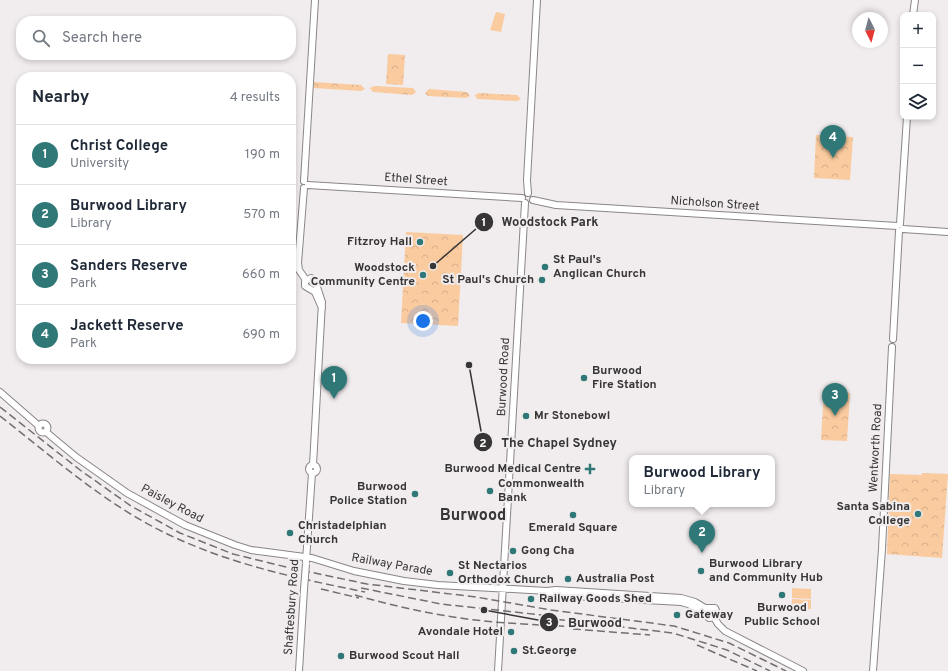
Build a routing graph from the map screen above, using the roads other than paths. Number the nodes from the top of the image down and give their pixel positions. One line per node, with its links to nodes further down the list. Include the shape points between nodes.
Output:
1 (315, 0): 6 (street)
2 (537, 0): 7 (street, via 526,180)
3 (914, 0): 4 (street)
4 (914, 12)
5 (907, 120): 10 (street)
6 (305, 184): 9 (street, Ethel Street); 13 (street, Shaftesbury Road, via 299,270 306,280 313,279 313,287 322,308 313,465 317,470 312,473)
7 (528, 193): 8 (street, via 532,195); 9 (street, via 524,194)
8 (533, 200): 9 (street, via 530,203); 10 (street, Nicholson Street, via 562,206)
9 (524, 201): 14 (street, Burwood Road)
10 (900, 227): 11 (street, Nicholson Street); 18 (street, Wentworth Road, via 893,338 889,342 892,347)
11 (948, 232)
12 (0, 392): 13 (street, Paisley Road, via 39,426 40,431 46,432 76,457 127,493 185,525 252,550)
13 (306, 557): 14 (street, Railway Parade, via 354,571 404,581); 15 (street, Shaftesbury Road, bridge)
14 (502, 588): 16 (street, Burwood Road); 17 (street, Railway Parade, via 556,595 681,602 707,611 709,618 714,618 724,631)
15 (299, 671)
16 (498, 671)
17 (803, 671)
18 (873, 671)

